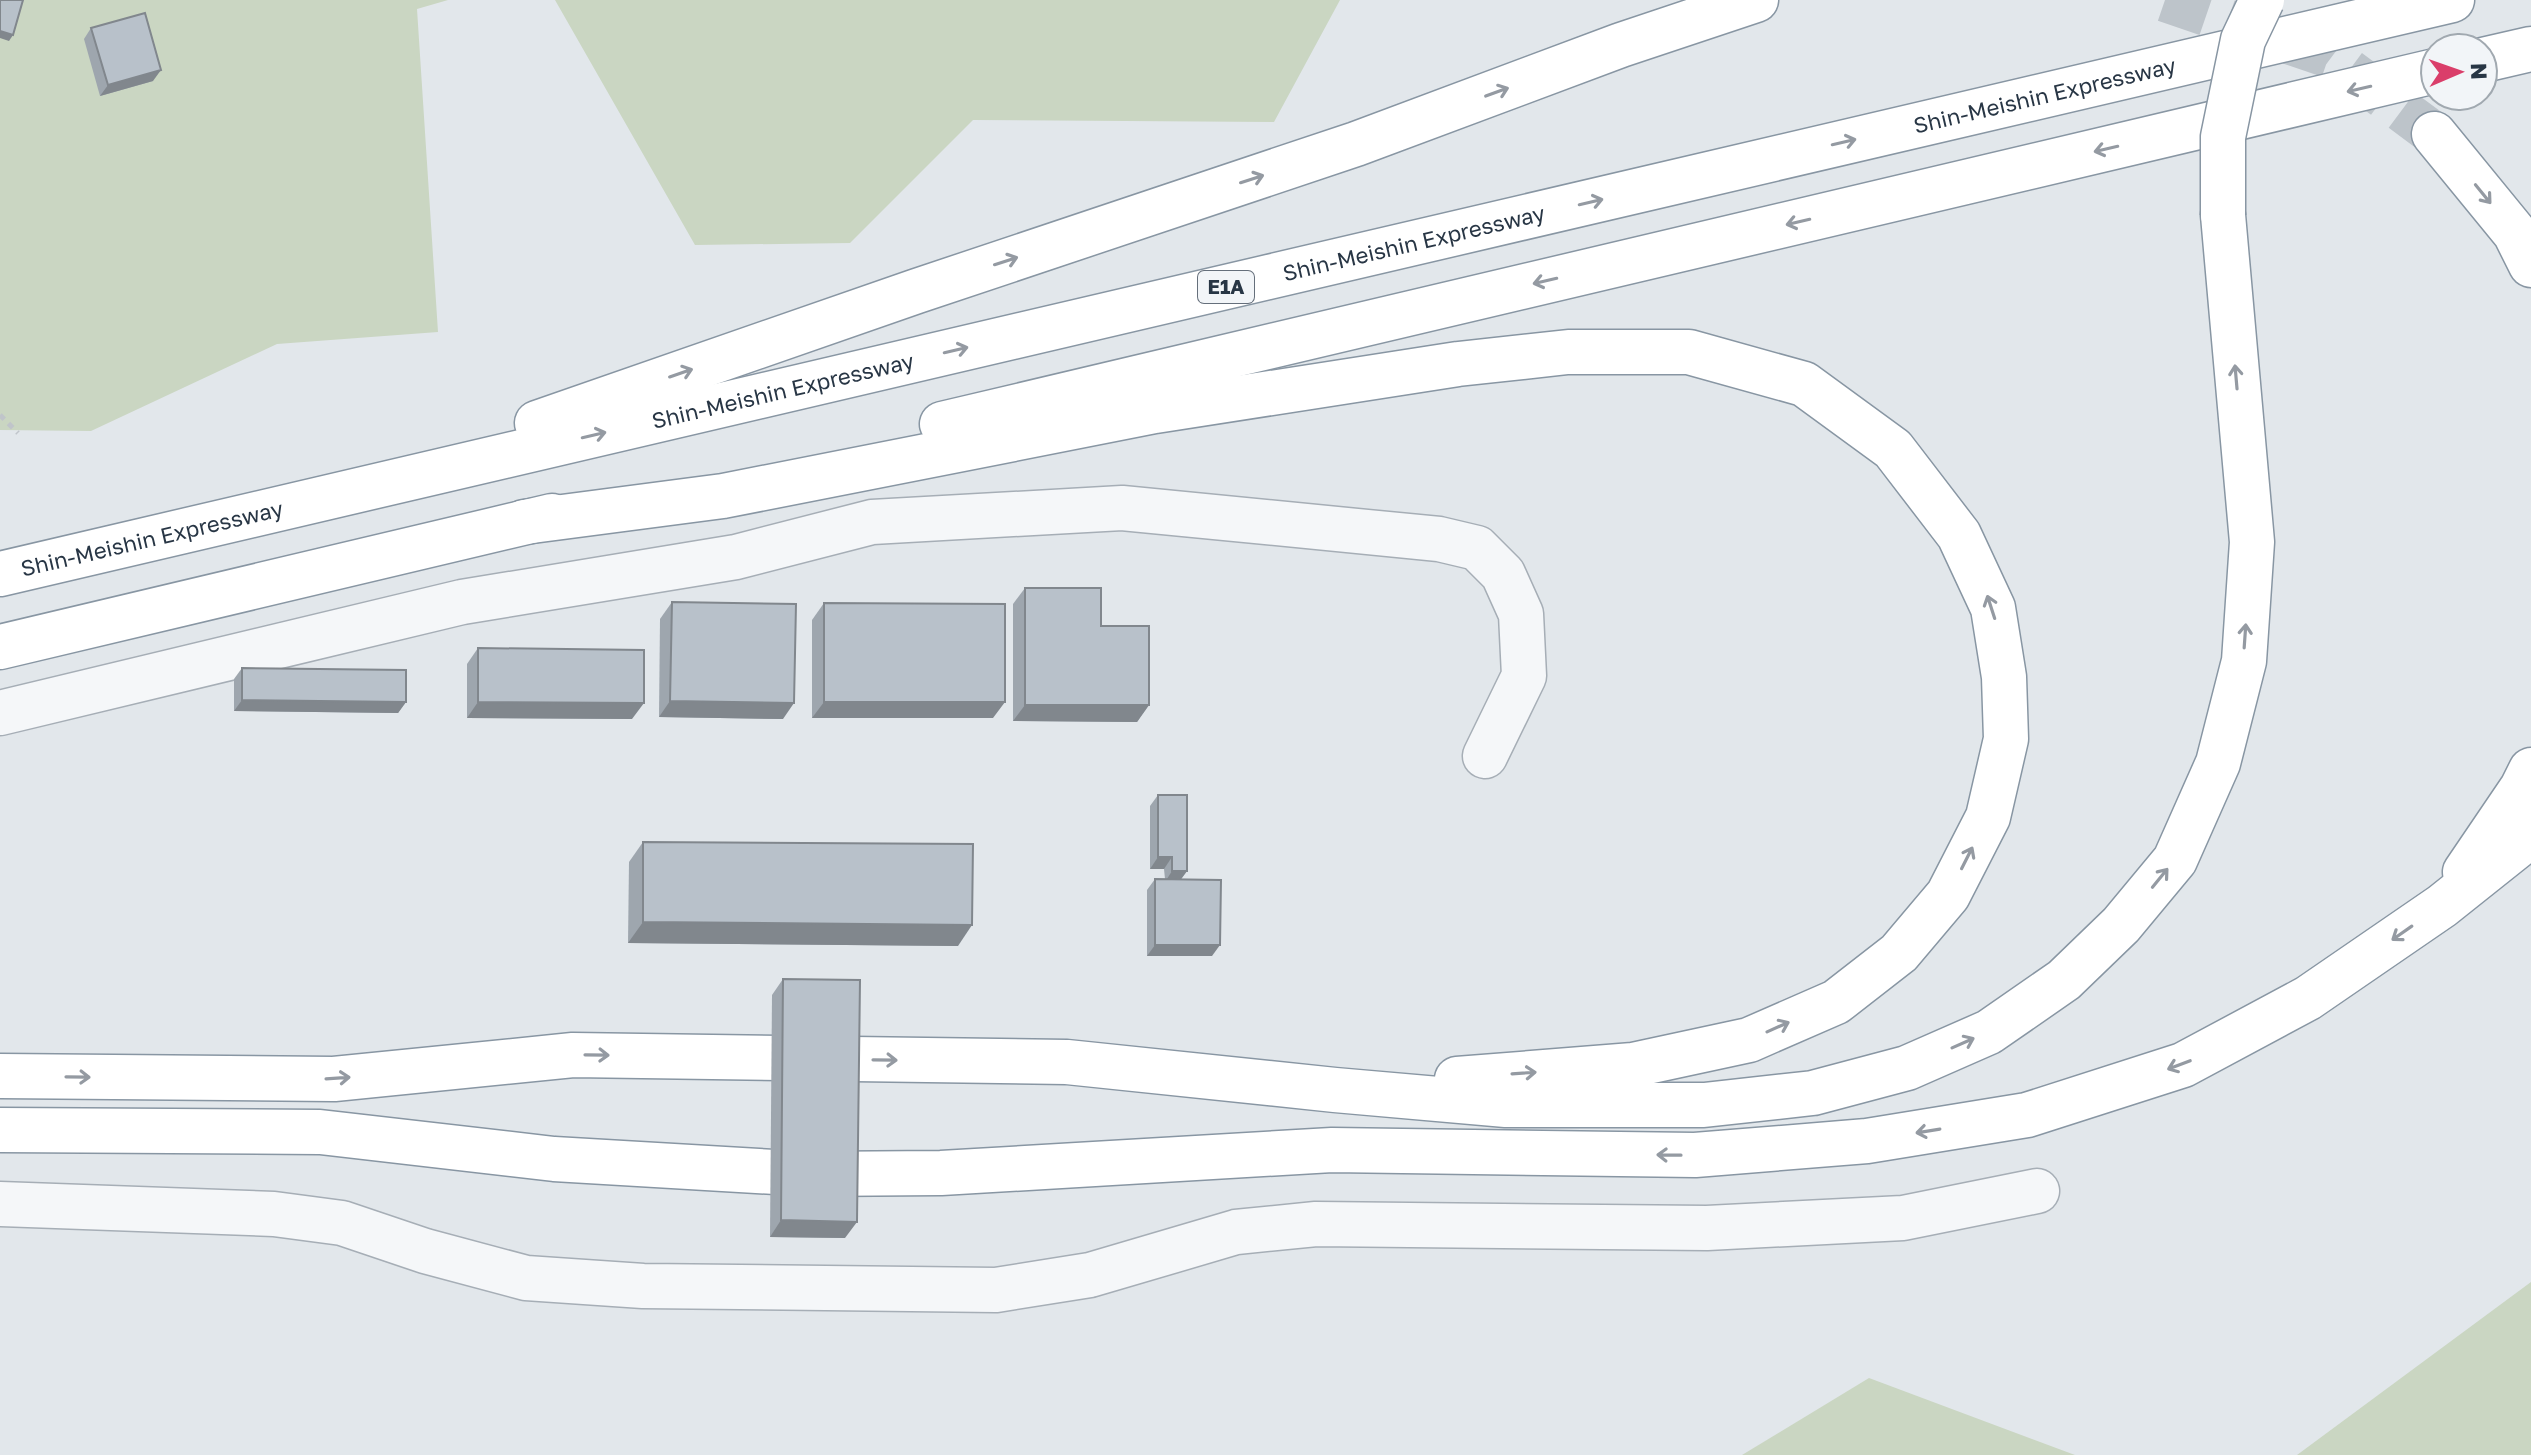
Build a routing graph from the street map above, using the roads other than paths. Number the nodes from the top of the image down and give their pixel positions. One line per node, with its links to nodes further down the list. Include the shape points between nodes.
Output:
1 (1756, 0): 9 (highway, one-way to 1, via 1356,144)
2 (2262, 0): 19 (highway, one-way to 2, bridge, via 1506,1105 1704,1105 1813,1093 1907,1068 1989,1032 2064,980 2121,925 2175,860 2218,763 2244,661 2252,542 2223,215 2223,137 2243,40)
3 (2452, 0): 9 (highway, Shin-Meishin Expressway / E1A, one-way to 3)
4 (2531, 49): 5 (highway)
5 (2499, 56)
6 (2419, 75): 10 (highway, one-way to 10)
7 (2434, 134): 8 (highway, one-way to 8, via 2515,233)
8 (2531, 265)
9 (316, 500): 11 (highway, Shin-Meishin Expressway / E1A)
10 (524, 522): 12 (highway); 19 (highway, one-way to 10, via 1633,1065 1749,1040 1836,1002 1899,953 1948,895 1988,817 2006,739 2004,677 1993,608 1959,535 1893,449 1804,384 1689,352 1568,352 1155,411 723,496)
11 (0, 574)
12 (0, 647)
13 (0, 713): 14 (street, via 462,602 736,557 872,522 1122,508 1439,539 1477,548 1503,574 1521,614 1524,676)
14 (1485, 756)
15 (2531, 770): 17 (highway)
16 (2531, 835): 17 (highway)
17 (2442, 906): 20 (highway, one-way to 20, via 2308,998 2183,1065 2027,1115 1867,1141 1695,1155 1332,1150 941,1173 809,1174 554,1159 320,1132)
18 (0, 1076): 19 (highway, one-way to 19, via 334,1079 573,1055 1067,1062)
19 (1335, 1090)
20 (0, 1130)
21 (2037, 1191): 22 (street, via 1903,1218 1707,1228 1316,1224 1236,1232 1090,1275 996,1290 643,1286 526,1278 342,1223 274,1214)
22 (0, 1204)

